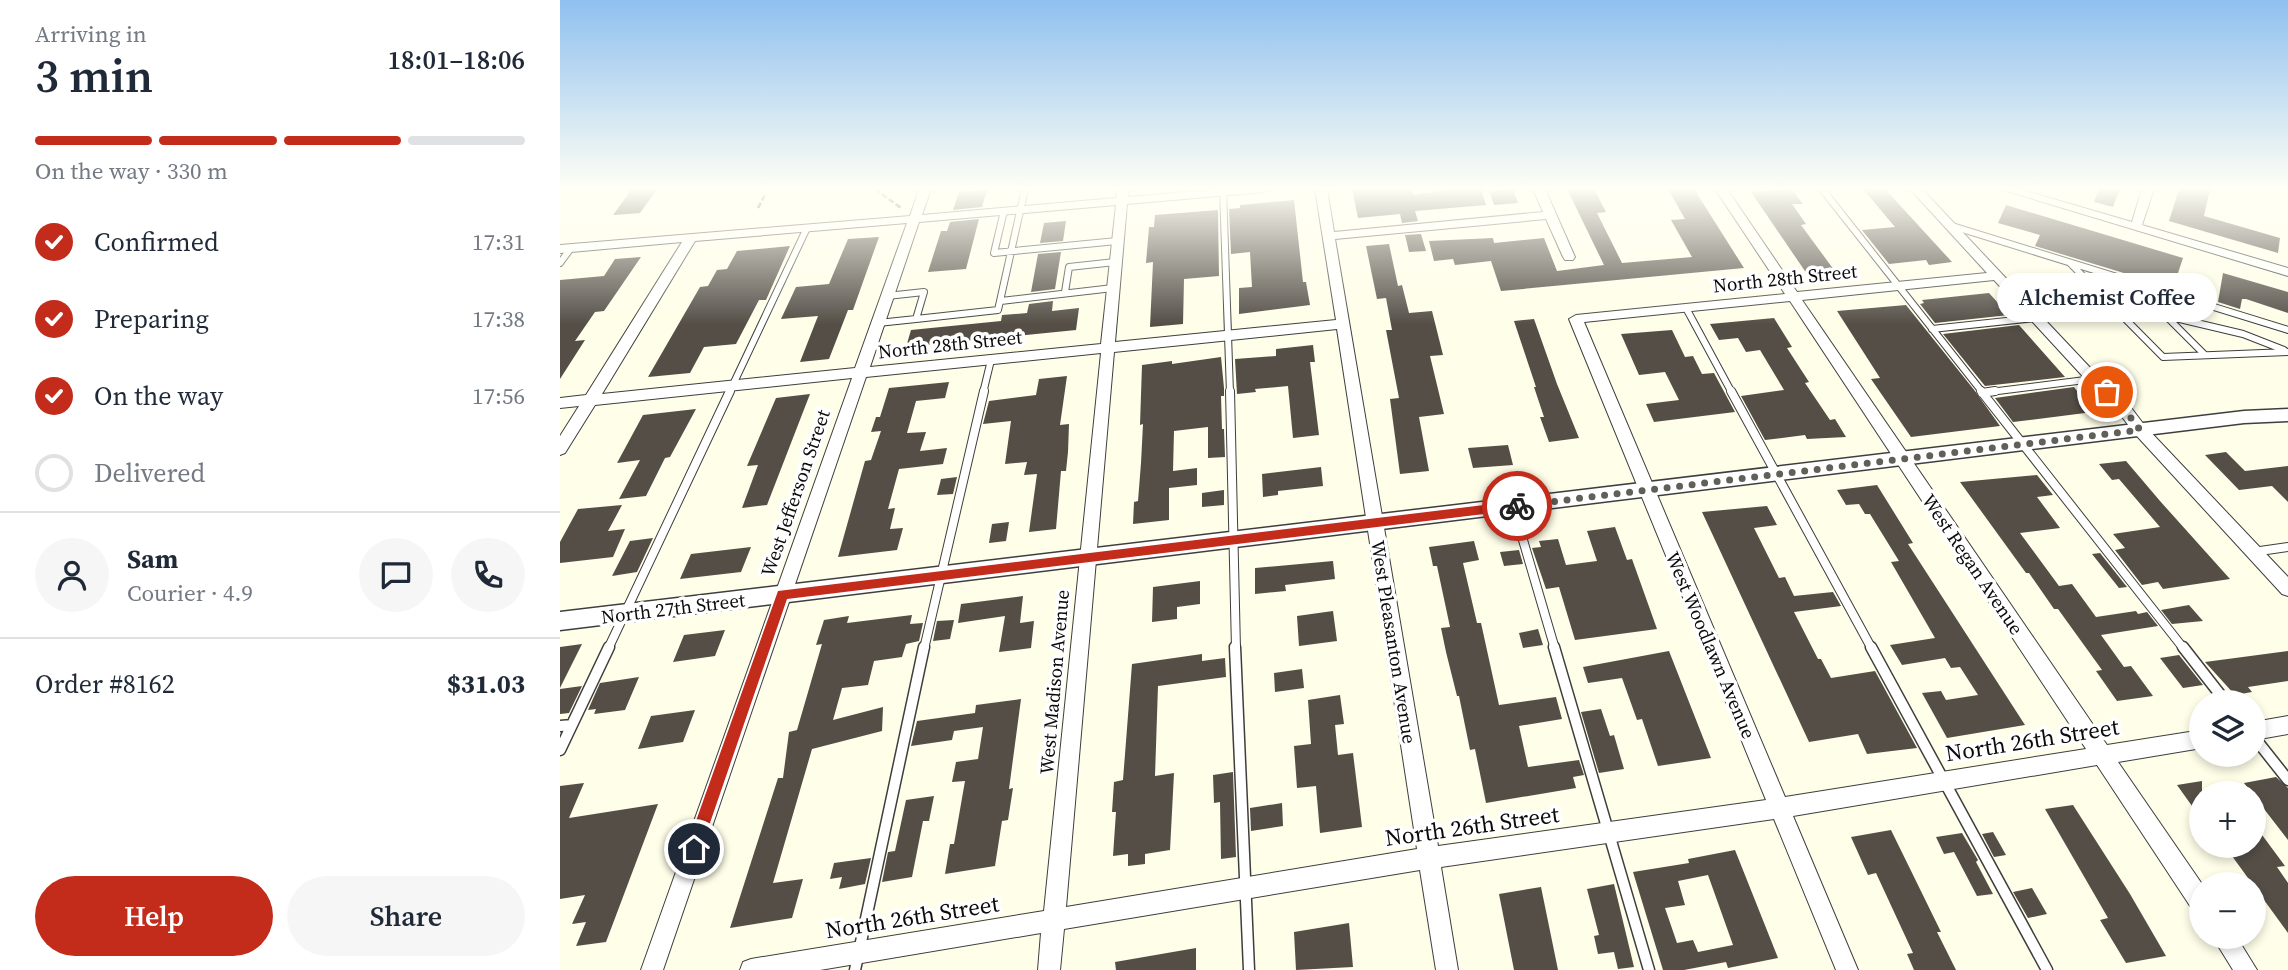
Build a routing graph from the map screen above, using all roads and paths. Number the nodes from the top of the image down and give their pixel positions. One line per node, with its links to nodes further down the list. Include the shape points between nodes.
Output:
1 (751, 234): 16 (street)
2 (804, 234): 49 (lane)
3 (903, 234): 30 (street, West Jefferson Street)
4 (998, 234): 19 (lane, via 994,253)
5 (1016, 234): 19 (lane)
6 (1118, 234): 17 (street, West Madison Avenue)
7 (1225, 234): 42 (lane)
8 (1347, 234): 15 (street)
9 (1559, 234): 20 (street)
10 (1752, 234): 31 (street, West Regan Avenue)
11 (1857, 234): 27 (lane)
12 (1958, 234): 25 (street)
13 (1980, 234): 21 (lane)
14 (2161, 234): 24 (street)
15 (1329, 236): 39 (street, West Pleasanton Avenue)
16 (690, 239): 18 (street); 51 (street)
17 (1117, 241): 19 (lane); 22 (street, West Madison Avenue)
18 (565, 248): 23 (lane)
19 (1013, 251): 32 (lane)
20 (1569, 257)
21 (2068, 261): 26 (lane); 45 (lane, via 2163,357)
22 (1115, 262): 28 (street, West Madison Avenue); 29 (lane, via 1069,267)
23 (560, 263)
24 (2288, 272)
25 (1997, 276): 27 (street, North 28th Street); 35 (street)
26 (2130, 280): 34 (lane); 41 (lane)
27 (1898, 286): 31 (street, North 28th Street); 40 (lane)
28 (1113, 288): 29 (lane); 43 (street, West Madison Avenue)
29 (1065, 292): 32 (lane)
30 (887, 296): 36 (lane, via 924,292); 38 (street, West Jefferson Street)
31 (1794, 297): 33 (street, North 28th Street); 57 (street, West Regan Avenue)
32 (1001, 301): 36 (lane, via 998,310)
33 (1686, 308): 37 (street, North 28th Street); 58 (lane)
34 (2166, 316): 44 (lane, via 2243,334); 45 (lane)
35 (2035, 318): 40 (lane); 48 (street)
36 (916, 319): 38 (lane)
37 (1576, 319): 59 (street, West Woodlawn Avenue)
38 (877, 323): 47 (street, West Jefferson Street)
39 (1343, 324): 42 (street, North 28th Street); 61 (street, West Pleasanton Avenue)
40 (1933, 329): 50 (lane)
41 (2288, 330)
42 (1229, 336): 43 (street, North 28th Street); 62 (lane)
43 (1107, 348): 46 (street, North 28th Street); 65 (street, West Madison Avenue)
44 (2287, 351): 45 (lane)
45 (2204, 355)
46 (991, 360): 47 (street, North 28th Street); 66 (lane)
47 (860, 373): 49 (street, North 28th Street); 68 (street, West Jefferson Street)
48 (2093, 379): 50 (lane); 54 (street)
49 (732, 386): 51 (street, North 28th Street); 69 (lane)
50 (1982, 393): 55 (lane)
51 (590, 400): 52 (street, North 28th Street); 56 (street)
52 (560, 403)
53 (2288, 415): 54 (street, North 27th Street)
54 (2140, 430): 55 (street, North 27th Street); 64 (street)
55 (2023, 444): 57 (street, North 27th Street); 71 (lane)
56 (560, 449)
57 (1903, 459): 58 (street, North 27th Street); 79 (street, West Regan Avenue)
58 (1777, 474): 59 (street, North 27th Street); 81 (lane)
59 (1647, 490): 60 (street, North 27th Street); 82 (street, West Woodlawn Avenue)
60 (1513, 506): 61 (street, North 27th Street); 83 (lane)
61 (1376, 523): 62 (street, North 27th Street); 84 (street, West Pleasanton Avenue)
62 (1231, 540): 65 (street, North 27th Street); 86 (lane)
63 (2288, 547): 64 (lane)
64 (2253, 552): 67 (street)
65 (1087, 557): 66 (street, North 27th Street); 87 (street, West Madison Avenue)
66 (940, 575): 68 (street, North 27th Street); 89 (lane)
67 (2288, 589)
68 (782, 594): 69 (street, North 27th Street); 90 (street, West Jefferson Street)
69 (625, 614): 70 (street, North 27th Street); 72 (lane)
70 (560, 621)
71 (2217, 690)
72 (572, 725): 74 (lane); 77 (lane)
73 (2288, 725): 75 (street)
74 (560, 726)
75 (2266, 729)
76 (2189, 741): 79 (street, North 26th Street)
77 (560, 750)
78 (2266, 752): 80 (lane)
79 (2102, 756): 81 (street, North 26th Street); 85 (street, West Regan Avenue)
80 (2288, 780)
81 (1944, 781): 82 (street, North 26th Street); 97 (lane)
82 (1780, 807): 83 (street, North 26th Street); 96 (street, West Woodlawn Avenue)
83 (1609, 832): 84 (street, North 26th Street); 95 (lane)
84 (1429, 858): 86 (street, North 26th Street); 94 (street, West Pleasanton Avenue)
85 (2189, 885)
86 (1246, 888): 87 (street, North 26th Street); 93 (lane)
87 (1053, 920): 89 (street, North 26th Street); 92 (street, West Madison Avenue)
88 (2232, 949): 98 (street)
89 (857, 961): 91 (street, North 26th Street)
90 (652, 970)
91 (751, 970)
92 (1048, 970)
93 (1249, 970)
94 (1447, 970)
95 (1648, 970)
96 (1847, 970)
97 (2048, 970)
98 (2246, 970)

